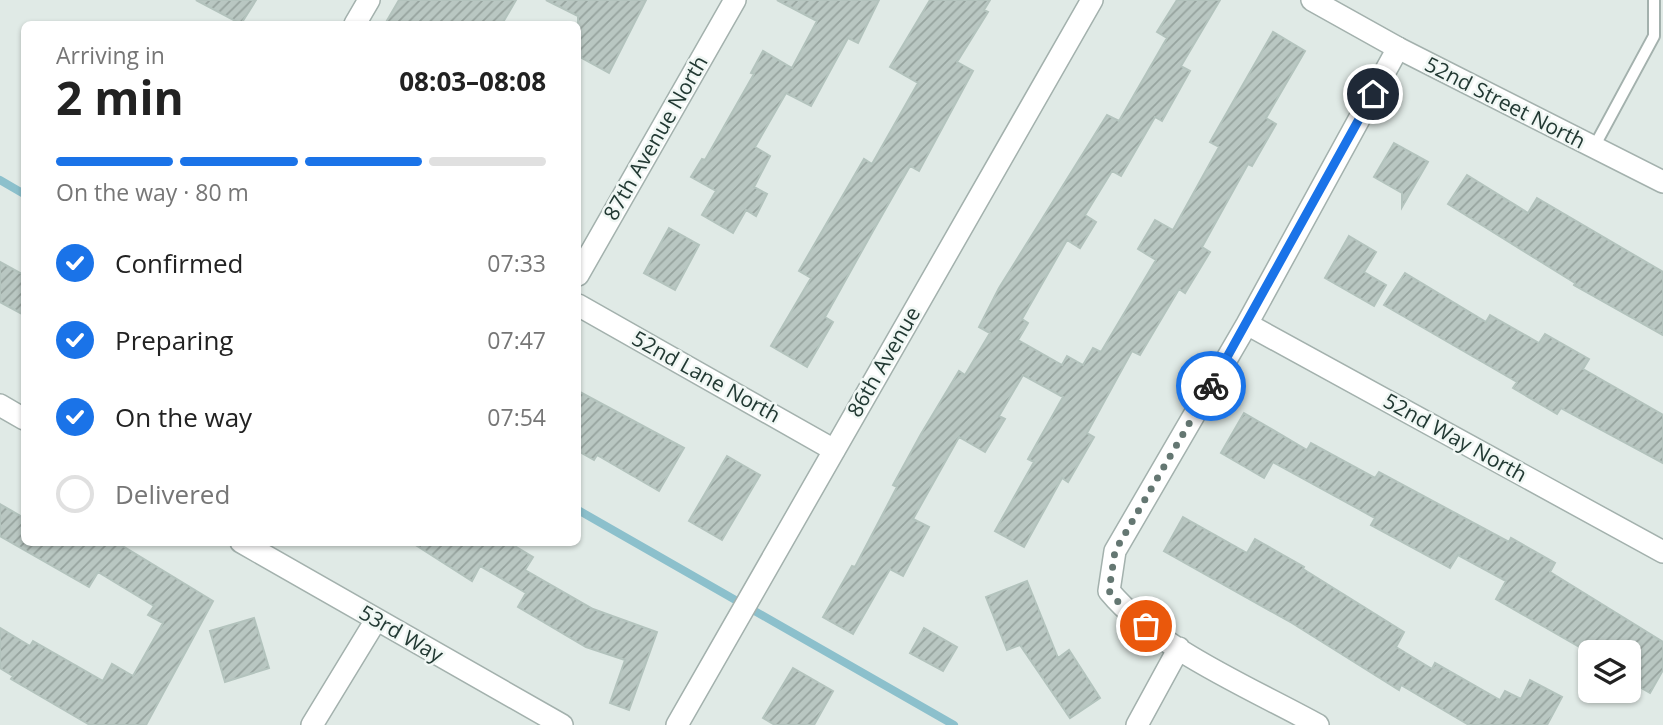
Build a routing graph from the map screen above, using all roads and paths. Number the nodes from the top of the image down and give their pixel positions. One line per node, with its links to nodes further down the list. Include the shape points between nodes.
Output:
1 (369, 0): 6 (street)
2 (735, 0): 10 (street, 87th Avenue North)
3 (1092, 0): 15 (street, 86th Avenue)
4 (1312, 0): 7 (street, 52nd Street North)
5 (1654, 0): 8 (lane, via 1654,36)
6 (357, 21)
7 (1398, 48): 8 (street, 52nd Street North); 12 (street)
8 (1594, 147): 9 (street, 52nd Street North)
9 (1663, 182)
10 (581, 270)
11 (581, 307): 15 (street, 52nd Lane North)
12 (1247, 324): 17 (street, 52nd Way North); 19 (street, via 1115,551 1109,591 1129,615)
13 (0, 405): 14 (street)
14 (21, 417)
15 (834, 450): 22 (street, 86th Avenue)
16 (248, 546): 18 (street, 53rd Way)
17 (1663, 552)
18 (376, 620): 20 (street); 21 (street, 53rd Way)
19 (1178, 648): 23 (street); 24 (street)
20 (312, 725)
21 (562, 725)
22 (677, 725)
23 (1137, 725)
24 (1318, 725)

